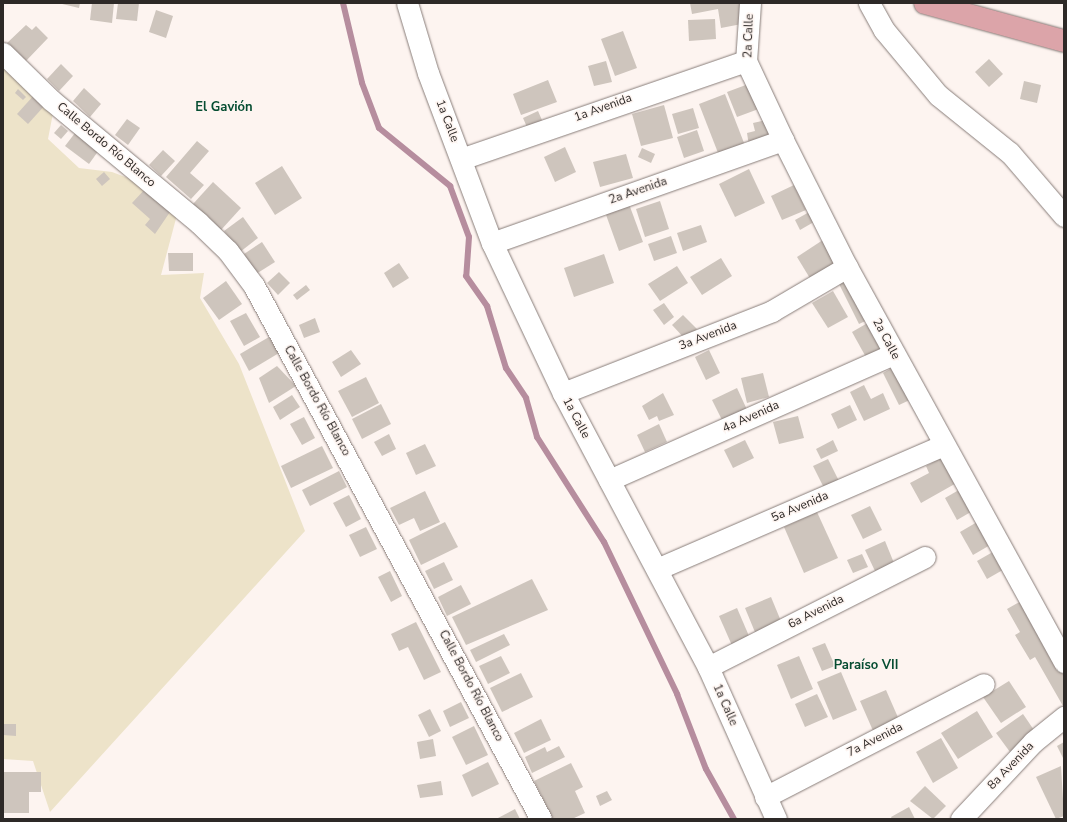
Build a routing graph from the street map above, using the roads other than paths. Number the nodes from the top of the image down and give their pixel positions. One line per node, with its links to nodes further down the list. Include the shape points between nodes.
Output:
1 (408, 3): 9 (street, 1a Calle, via 428,73)
2 (750, 3): 7 (street, 2a Calle)
3 (870, 3): 10 (street, via 884,30 938,95 1010,153)
4 (925, 3): 5 (main road)
5 (1064, 41)
6 (3, 53): 24 (street, Calle Bordo Río Blanco, via 51,100 198,223 228,251 254,286)
7 (746, 61): 8 (street, 2a Calle); 9 (street, 1a Avenida)
8 (783, 140): 11 (street, 2a Avenida); 12 (street, 2a Calle)
9 (461, 159): 11 (street, 1a Calle)
10 (1064, 216)
11 (492, 243): 14 (street, 1a Calle)
12 (847, 267): 13 (street, 2a Calle); 14 (street, 3a Avenida, via 772,311)
13 (894, 354): 15 (street, 2a Calle); 16 (street, 4a Avenida)
14 (563, 393): 16 (street, 1a Calle)
15 (943, 445): 18 (street, 5a Avenida); 19 (street, 2a Calle)
16 (609, 480): 18 (street, 1a Calle)
17 (925, 557): 20 (street, 6a Avenida)
18 (657, 569): 20 (street, 1a Calle)
19 (1064, 662)
20 (708, 667): 23 (street, 1a Calle)
21 (984, 684): 23 (street, 7a Avenida)
22 (1064, 717): 26 (street, 8a Avenida, via 1033,742)
23 (765, 797): 25 (street, 1a Calle)
24 (541, 819)
25 (776, 819)
26 (961, 819)

